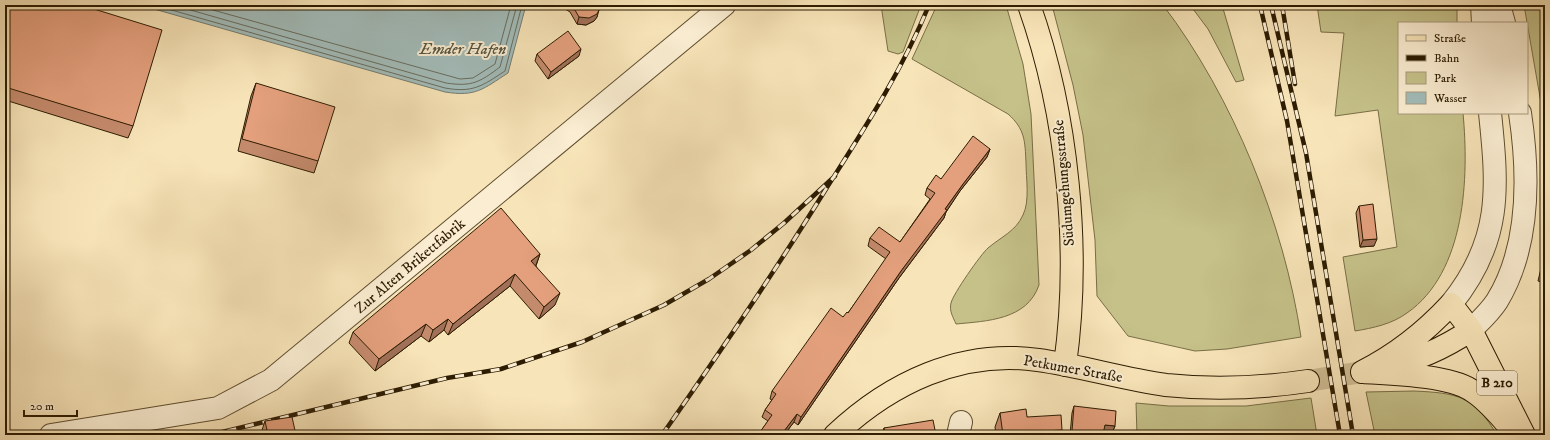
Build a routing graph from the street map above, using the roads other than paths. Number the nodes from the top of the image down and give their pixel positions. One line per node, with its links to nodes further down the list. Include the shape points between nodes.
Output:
1 (724, 5): 14 (street, Zur Alten Brikettfabrik, via 271,380 218,408)
2 (1029, 5): 11 (main road, Südumgehungsstraße, via 1055,99 1065,169 1071,271 1071,310)
3 (1482, 5): 5 (street)
4 (1499, 5): 6 (street)
5 (1483, 22)
6 (1504, 22)
7 (1490, 114): 9 (street, via 1495,182 1492,219 1478,264)
8 (1520, 114): 10 (street, via 1525,200 1518,250 1506,284 1497,300)
9 (1451, 304): 10 (main road, B 210); 12 (main road, via 1400,350)
10 (1471, 330): 12 (main road, via 1425,356); 17 (main road, B 210)
11 (1065, 365): 13 (main road, Petkumer Straße, via 1136,380 1196,387 1253,387); 15 (main road, Petkumer Straße, via 1038,360 973,360 931,372 882,397)
12 (1362, 372): 16 (main road, via 1388,373 1458,384 1483,399)
13 (1308, 381)
14 (51, 435)
15 (835, 435)
16 (1517, 435)
17 (1524, 435)

